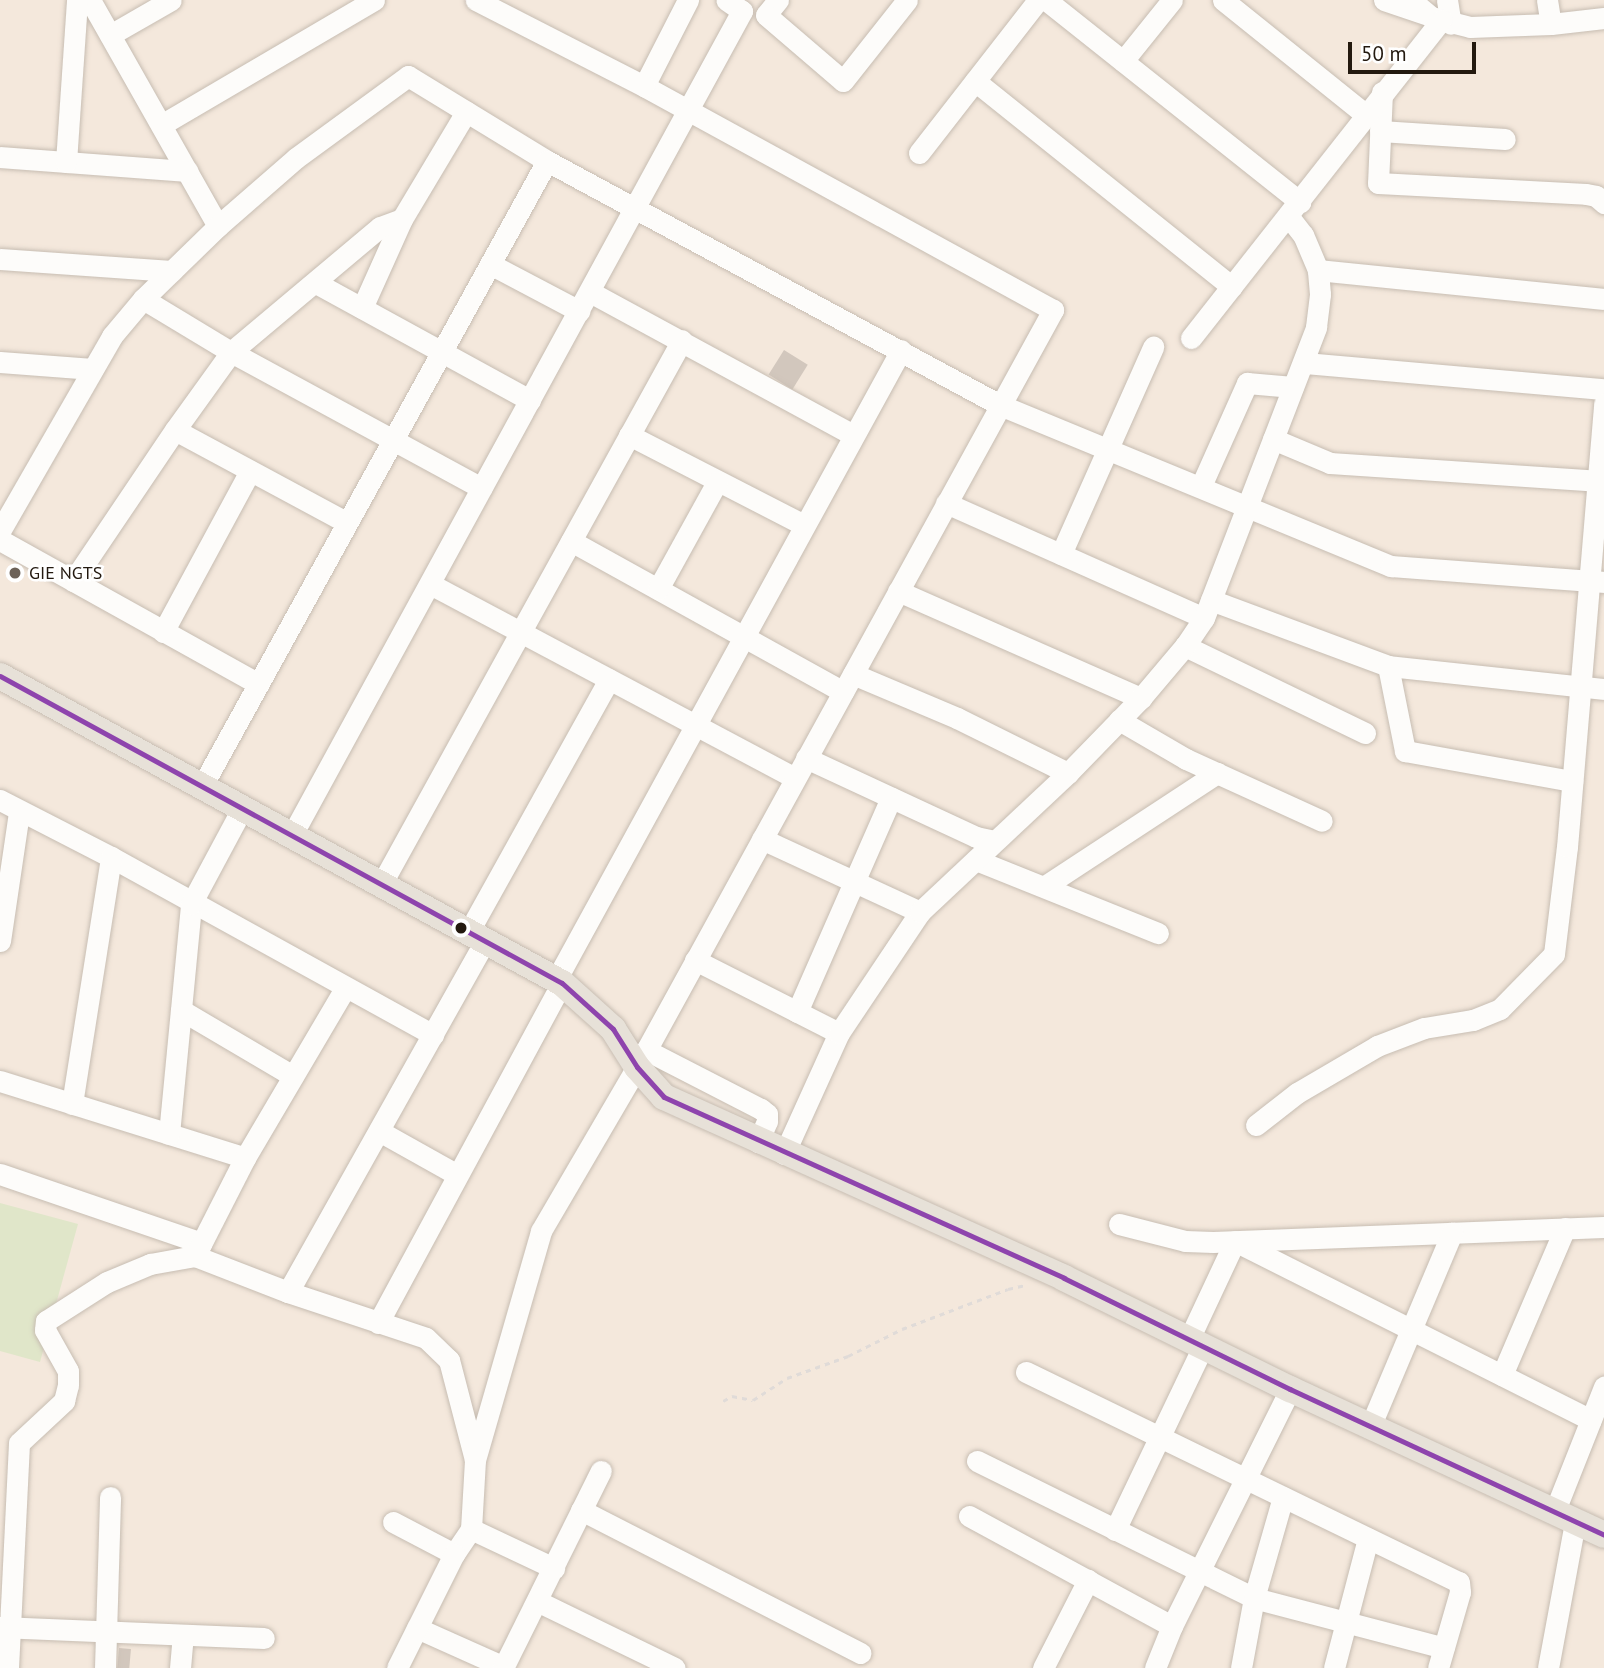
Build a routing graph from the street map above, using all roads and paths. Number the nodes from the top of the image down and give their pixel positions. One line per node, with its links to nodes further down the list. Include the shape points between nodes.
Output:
1 (77, 0): 35 (street)
2 (90, 0): 21 (street)
3 (172, 0): 21 (street)
4 (374, 0): 29 (street)
5 (476, 0): 24 (street)
6 (688, 0): 24 (street)
7 (726, 0): 26 (street, via 742,10)
8 (778, 0): 9 (street, via 766,15 844,81)
9 (907, 0)
10 (1038, 0): 23 (street)
11 (1046, 0): 17 (street)
12 (1172, 0): 22 (street)
13 (1223, 0): 28 (street)
14 (1384, 0): 18 (street)
15 (1411, 0): 18 (street)
16 (1547, 0): 20 (street)
17 (1070, 8): 22 (street)
18 (1442, 15): 20 (street, via 1470,27); 25 (street)
19 (1604, 18): 20 (street)
20 (1551, 24)
21 (110, 35): 29 (street)
22 (1123, 61): 38 (street)
23 (975, 81): 32 (street); 47 (street)
24 (644, 86): 26 (street)
25 (1382, 92): 28 (street); 30 (street)
26 (689, 111): 39 (street); 66 (street, via 1053,310)
27 (466, 112): 34 (street); 40 (street); 41 (street, via 408,76 296,158)
28 (1366, 115): 38 (street)
29 (161, 125): 36 (street)
30 (1380, 131): 31 (street); 37 (street, via 1378,183 1586,194)
31 (1505, 139)
32 (919, 153)
33 (0, 157): 35 (street)
34 (547, 161): 39 (street); 43 (street)
35 (66, 162): 36 (street)
36 (187, 171): 41 (street)
37 (1604, 203)
38 (1294, 209): 44 (street); 47 (street)
39 (635, 210): 48 (street); 56 (street)
40 (402, 219): 46 (street, via 380,227); 51 (street)
41 (218, 226): 45 (street)
42 (0, 259): 45 (street)
43 (490, 264): 52 (street); 58 (street)
44 (1318, 270): 50 (street); 60 (street, via 1316,327)
45 (172, 271): 49 (street)
46 (316, 283): 51 (street); 57 (street)
47 (1232, 287): 53 (street)
48 (590, 292): 52 (street); 54 (street)
49 (143, 299): 57 (street); 61 (street, via 112,336)
50 (1604, 299)
51 (362, 308): 58 (street)
52 (579, 311): 64 (street)
53 (1191, 338)
54 (682, 340): 68 (street); 69 (street)
55 (1153, 347): 72 (street)
56 (901, 350): 66 (street); 69 (street)
57 (231, 352): 67 (street); 71 (street)
58 (442, 352): 64 (street); 71 (street)
59 (0, 362): 61 (street)
60 (1304, 363): 62 (street); 63 (street)
61 (93, 369): 82 (street)
62 (1293, 387): 70 (street); 76 (street, via 1247,383)
63 (1604, 389)
64 (530, 400): 77 (street)
65 (1604, 404): 74 (street)
66 (1000, 405): 72 (street); 78 (street)
67 (175, 429): 73 (street); 86 (street)
68 (629, 435): 75 (street); 84 (street)
69 (853, 435): 81 (street)
70 (1273, 439): 74 (street, via 1330,463); 79 (street)
71 (393, 440): 77 (street); 80 (street)
72 (1109, 451): 76 (street); 85 (street)
73 (250, 471): 80 (street); 92 (street)
74 (1601, 480): 87 (street)
75 (718, 482): 81 (street); 89 (street)
76 (1201, 486): 79 (street)
77 (482, 488): 88 (street)
78 (946, 503): 85 (street); 90 (street)
79 (1247, 507): 87 (street, via 1391,566); 91 (street)
80 (346, 522): 100 (street)
81 (804, 525): 94 (street)
82 (0, 531)
83 (0, 540): 86 (street)
84 (571, 541): 89 (street); 93 (street)
85 (1061, 554): 91 (street)
86 (73, 581): 92 (street)
87 (1597, 581): 101 (street)
88 (430, 584): 93 (street); 118 (street)
89 (658, 589): 94 (street)
90 (898, 591): 99 (street); 103 (street)
91 (1207, 609): 95 (street); 96 (street)
92 (163, 632): 100 (street)
93 (521, 632): 98 (street); 124 (street)
94 (745, 637): 99 (street); 105 (street)
95 (1185, 646): 103 (street); 106 (street)
96 (1388, 666): 101 (street); 111 (street, via 1405,751)
97 (0, 676): 112 (main road)
98 (609, 679): 105 (street); 129 (street)
99 (848, 683): 107 (street); 108 (street, via 957,718)
100 (259, 684): 112 (street)
101 (1580, 687): 102 (street); 111 (street)
102 (1604, 689)
103 (1141, 698): 104 (street)
104 (1119, 720): 108 (street); 109 (street)
105 (696, 725): 110 (street); 132 (street)
106 (1365, 733)
107 (806, 758): 110 (street); 113 (street)
108 (1068, 773): 120 (street)
109 (1217, 773): 117 (street); 125 (street)
110 (795, 778): 119 (street)
111 (1572, 781): 142 (street, via 1554,954 1546,966 1500,1009 1473,1020 1424,1028 1377,1046 1297,1093)
112 (201, 788): 115 (main road)
113 (891, 798): 120 (street, via 976,837); 123 (street)
114 (0, 800): 116 (street)
115 (242, 809): 118 (main road); 126 (street)
116 (19, 812): 121 (street); 130 (street)
117 (1322, 821)
118 (292, 835): 124 (main road)
119 (762, 839): 123 (street); 131 (street)
120 (995, 841): 122 (street)
121 (111, 857): 126 (street); 141 (street)
122 (976, 860): 125 (street); 127 (street)
123 (854, 882): 127 (street); 135 (street)
124 (383, 883): 129 (main road)
125 (1045, 886): 128 (street)
126 (191, 904): 133 (street); 134 (street)
127 (920, 912): 136 (street)
128 (1158, 933)
129 (477, 936): 132 (main road); 137 (street)
130 (0, 941)
131 (695, 960): 135 (street); 138 (street)
132 (559, 982): 138 (main road); 148 (street)
133 (345, 988): 137 (street); 139 (street)
134 (181, 1010): 139 (street); 144 (street)
135 (797, 1013): 136 (street)
136 (839, 1033): 145 (street)
137 (433, 1035): 143 (street)
138 (641, 1058): 145 (main road, via 664,1097); 168 (street, via 541,1231)
139 (293, 1076): 146 (street)
140 (0, 1081): 141 (street)
141 (72, 1104): 144 (street)
142 (1256, 1125)
143 (379, 1131): 148 (street); 156 (street)
144 (169, 1134): 146 (street)
145 (784, 1154): 159 (main road)
146 (246, 1157): 154 (street)
147 (0, 1174): 154 (street)
148 (456, 1174): 157 (street)
149 (1119, 1224): 153 (street, via 1185,1241)
150 (1604, 1227): 151 (street)
151 (1565, 1228): 152 (street); 161 (street)
152 (1452, 1233): 153 (street); 158 (street)
153 (1235, 1241): 158 (street); 159 (street)
154 (198, 1250): 156 (street); 178 (street, via 107,1282 46,1321 45,1330 68,1371 68,1385 64,1401 19,1443)
155 (1032, 1284): 164 (path, via 902,1329 848,1356 787,1378 753,1400 732,1396)
156 (288, 1292): 157 (street)
157 (378, 1322): 168 (street, via 426,1338 449,1360)
158 (1411, 1330): 161 (street); 166 (street)
159 (1196, 1343): 163 (main road); 167 (street)
160 (1026, 1372): 167 (street)
161 (1502, 1375): 165 (street)
162 (1604, 1387): 165 (street)
163 (1290, 1389): 166 (main road); 171 (street)
164 (723, 1401)
165 (1591, 1420): 176 (street)
166 (1370, 1427): 176 (main road)
167 (1160, 1437): 171 (street); 180 (street)
168 (475, 1460): 179 (street)
169 (977, 1461): 180 (street)
170 (601, 1471): 174 (street)
171 (1245, 1479): 173 (street); 185 (street)
172 (110, 1497): 193 (street)
173 (1283, 1497): 182 (street); 187 (street)
174 (581, 1510): 184 (street); 196 (street)
175 (969, 1516): 186 (street)
176 (1565, 1518): 181 (main road); 208 (street)
177 (393, 1522): 183 (street)
178 (7, 1530): 191 (street)
179 (471, 1530): 183 (street); 184 (street)
180 (1115, 1530): 185 (street)
181 (1604, 1535)
182 (1368, 1538): 189 (street); 197 (street, via 1459,1582)
183 (454, 1554): 192 (street)
184 (554, 1568): 188 (street)
185 (1200, 1572): 187 (street); 190 (street)
186 (1088, 1580): 190 (street); 204 (street)
187 (1254, 1598): 189 (street); 206 (street)
188 (537, 1601): 198 (street); 203 (street)
189 (1346, 1624): 197 (street); 207 (street)
190 (1172, 1626): 205 (street)
191 (5, 1627): 193 (street); 199 (street)
192 (417, 1628): 198 (street); 202 (street)
193 (106, 1632): 194 (street); 200 (street)
194 (183, 1635): 195 (street); 201 (street)
195 (264, 1638)
196 (860, 1653)
197 (1441, 1658)
198 (504, 1667)
199 (8, 1668)
200 (105, 1668)
201 (180, 1668)
202 (397, 1668)
203 (676, 1668)
204 (1043, 1668)
205 (1156, 1668)
206 (1241, 1668)
207 (1334, 1668)
208 (1548, 1668)

